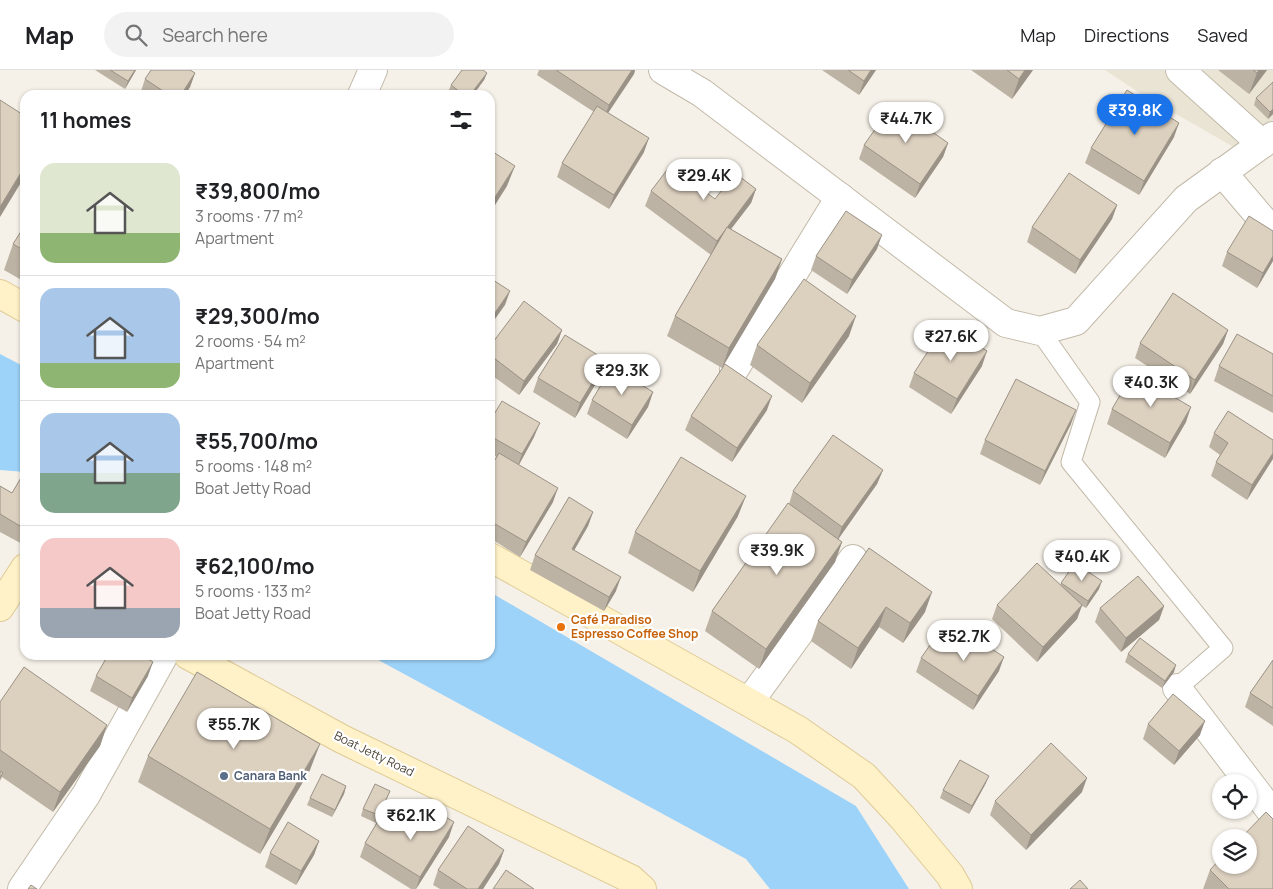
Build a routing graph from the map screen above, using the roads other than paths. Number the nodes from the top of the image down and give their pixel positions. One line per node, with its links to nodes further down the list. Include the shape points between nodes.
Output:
1 (372, 70): 4 (street)
2 (663, 70): 7 (street, via 702,93)
3 (1180, 70): 5 (street)
4 (364, 90)
5 (1268, 140): 6 (street)
6 (1222, 172): 8 (street); 11 (street, via 1186,199 1076,321)
7 (840, 198): 11 (street, via 1006,323); 12 (street)
8 (1273, 232)
9 (0, 294): 10 (main road)
10 (20, 305)
11 (1040, 331): 19 (lane, via 1090,402 1071,462 1223,648)
12 (734, 370)
13 (495, 560): 20 (main road)
14 (853, 560): 20 (street)
15 (16, 579): 16 (main road)
16 (0, 607)
17 (161, 660): 22 (street, via 86,795)
18 (197, 660): 23 (main road, Boat Jetty Road, via 342,739 631,879)
19 (1177, 688): 21 (street)
20 (749, 702): 24 (main road, via 798,730 864,776 902,817)
21 (1273, 814)
22 (22, 889)
23 (642, 889)
24 (958, 889)

